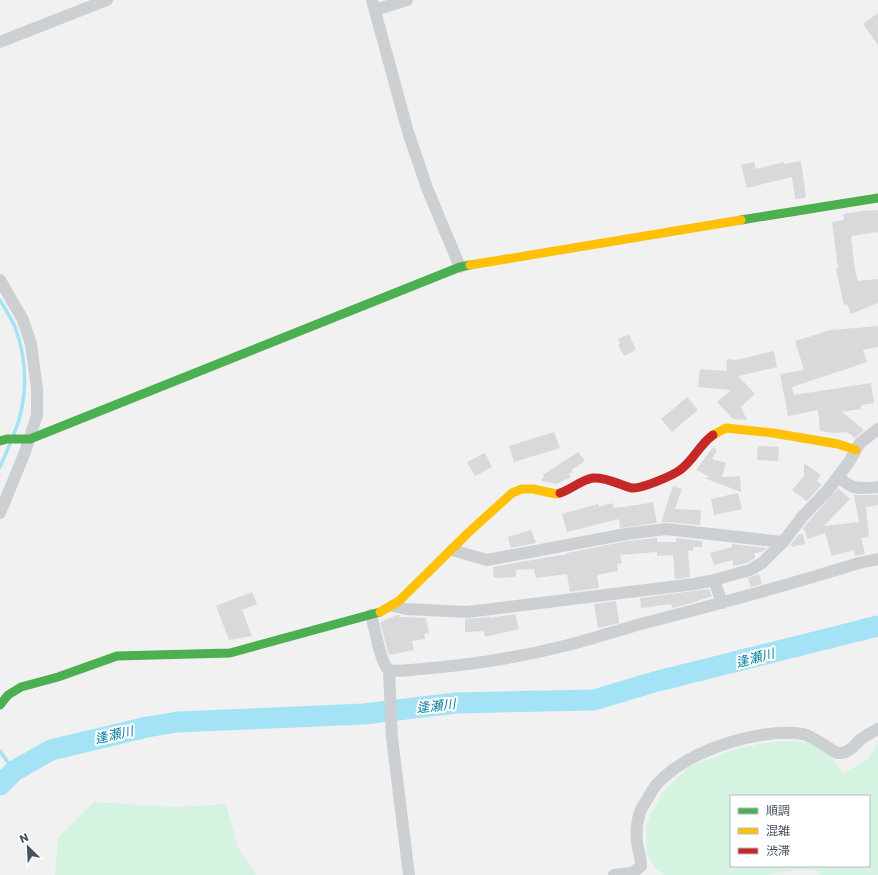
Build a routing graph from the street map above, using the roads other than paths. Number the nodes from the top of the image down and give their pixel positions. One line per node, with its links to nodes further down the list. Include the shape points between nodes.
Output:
1 (107, 0): 4 (street)
2 (407, 0): 3 (street)
3 (374, 5): 6 (street, via 408,132 427,188)
4 (0, 42)
5 (878, 198): 6 (street, via 490,260)
6 (460, 267): 9 (street)
7 (0, 280): 9 (street, via 23,320 31,344 37,389 37,415)
8 (878, 429): 11 (street, via 860,443)
9 (25, 439): 10 (street); 14 (street)
10 (3, 440)
11 (856, 450): 12 (street); 16 (street, via 838,444 774,433 726,428 704,441 690,462 680,471 648,485 633,488 592,478 563,492 548,493 527,489 512,493)
12 (838, 476): 13 (street, via 849,486 856,488); 15 (street)
13 (878, 487)
14 (0, 513)
15 (783, 542): 16 (street, via 666,529 487,560); 18 (street, via 762,563 750,570)
16 (452, 550): 20 (street)
17 (878, 560): 19 (street, via 859,563)
18 (714, 580): 19 (street); 20 (street, via 467,612)
19 (722, 603): 22 (street, via 565,646 505,659)
20 (393, 606): 21 (street)
21 (371, 615): 22 (street, via 384,664); 23 (street, via 230,653 117,656 21,687)
22 (390, 675): 25 (street, via 391,725)
23 (1, 702)
24 (878, 729): 26 (street, via 862,738 850,750 841,753 805,734 774,733 754,735 694,756 661,779 640,810 637,843 641,866 632,873)
25 (409, 875)
26 (614, 875)

